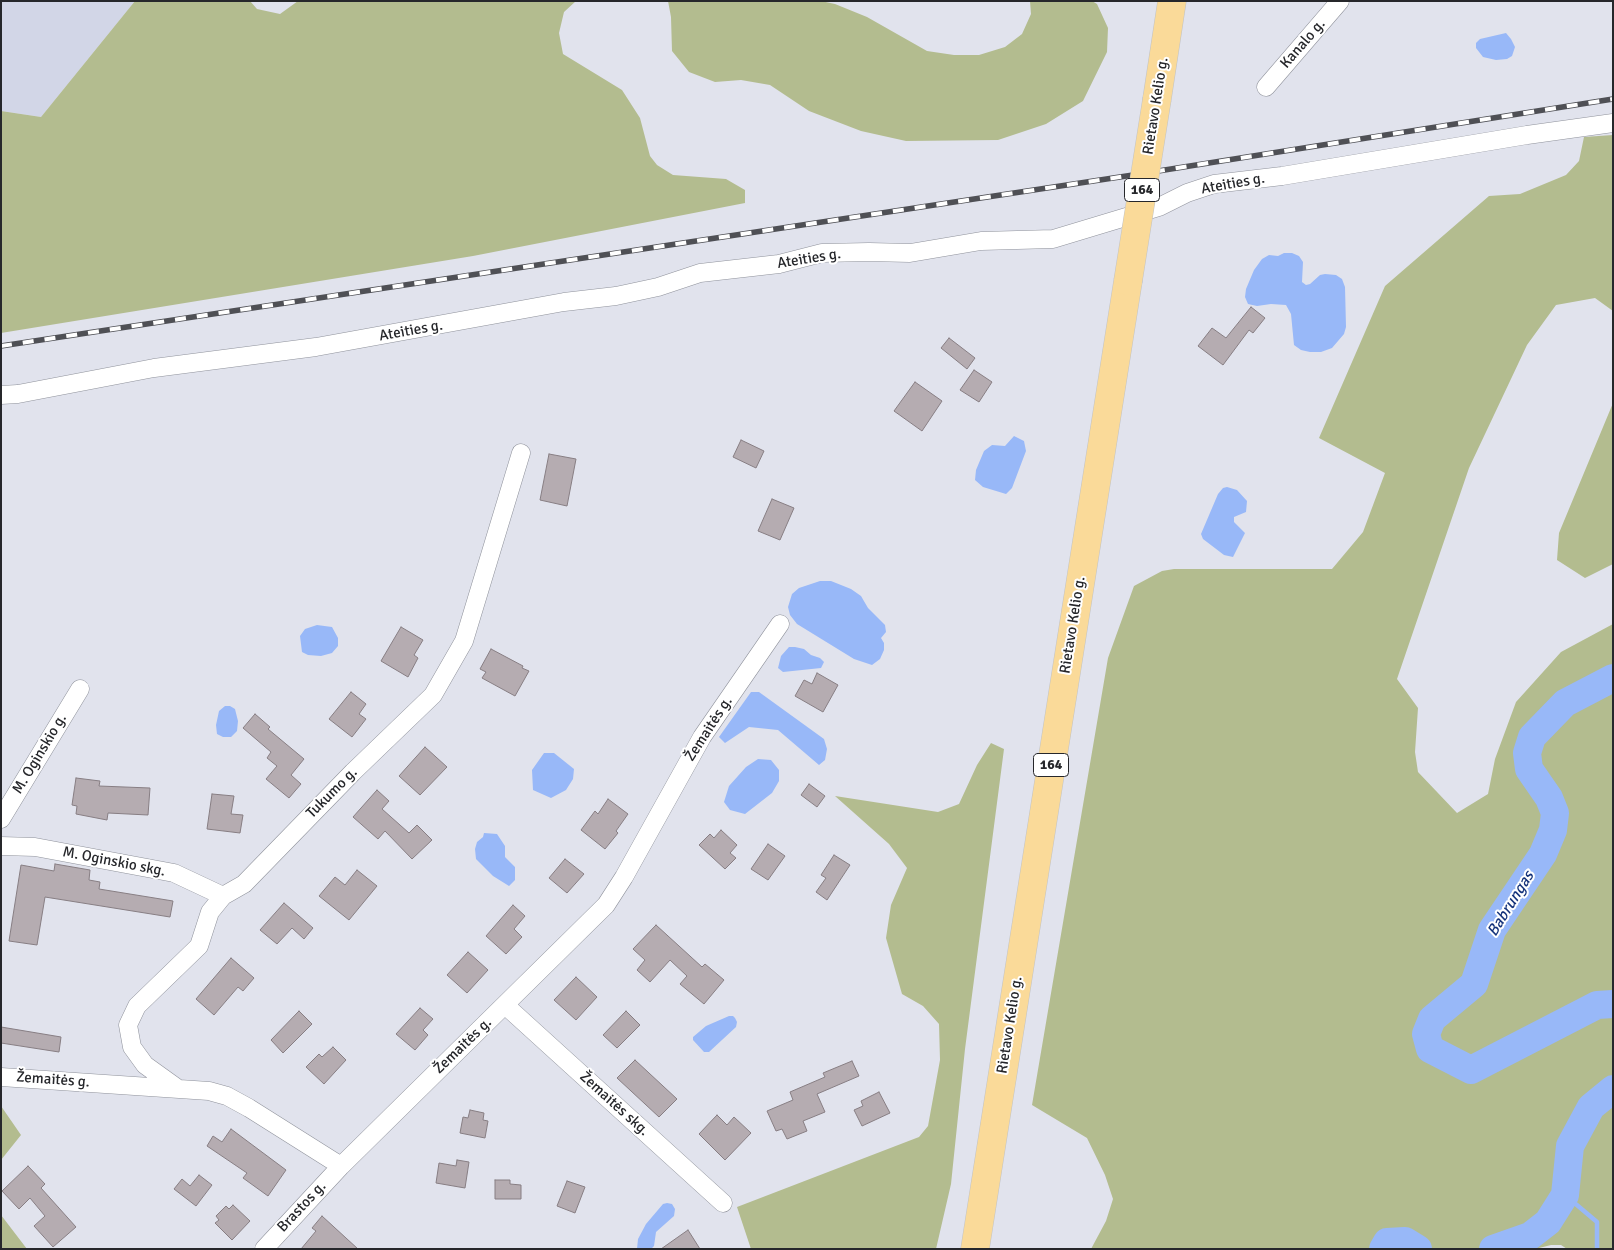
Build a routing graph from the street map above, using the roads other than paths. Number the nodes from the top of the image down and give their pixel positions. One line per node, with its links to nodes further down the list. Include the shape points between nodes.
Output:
1 (1172, 1): 18 (main road, Rietavo Kelio g. / 164, bridge)
2 (1340, 1): 3 (street, Kanalo g.)
3 (1266, 87)
4 (1613, 122): 5 (street, Ateities g., via 1282,176 1214,184 1158,207 1052,239 981,241 910,253 822,253 779,264 700,273 616,296 564,302 316,347 154,368 18,394)
5 (1, 394)
6 (521, 454): 11 (street, Tukumo g., via 464,641 433,695 244,884)
7 (780, 624): 12 (street, Žemaitės g., via 702,736 606,905)
8 (80, 689): 9 (street, M. Oginskio g.)
9 (1, 819)
10 (1, 846): 11 (street, M. Oginskio skg., via 35,846 174,873)
11 (223, 896): 14 (street, Tukumo g., via 210,912 199,946 137,1006 128,1024 132,1047 145,1064)
12 (505, 1005): 15 (street, Žemaitės g.); 16 (street, Žemaitės skg.)
13 (1, 1077): 14 (street, Žemaitės g.)
14 (177, 1088): 15 (street, Žemaitės g., via 227,1096)
15 (340, 1166): 17 (street, Brastos g.)
16 (723, 1203)
17 (264, 1249)
18 (975, 1249)

